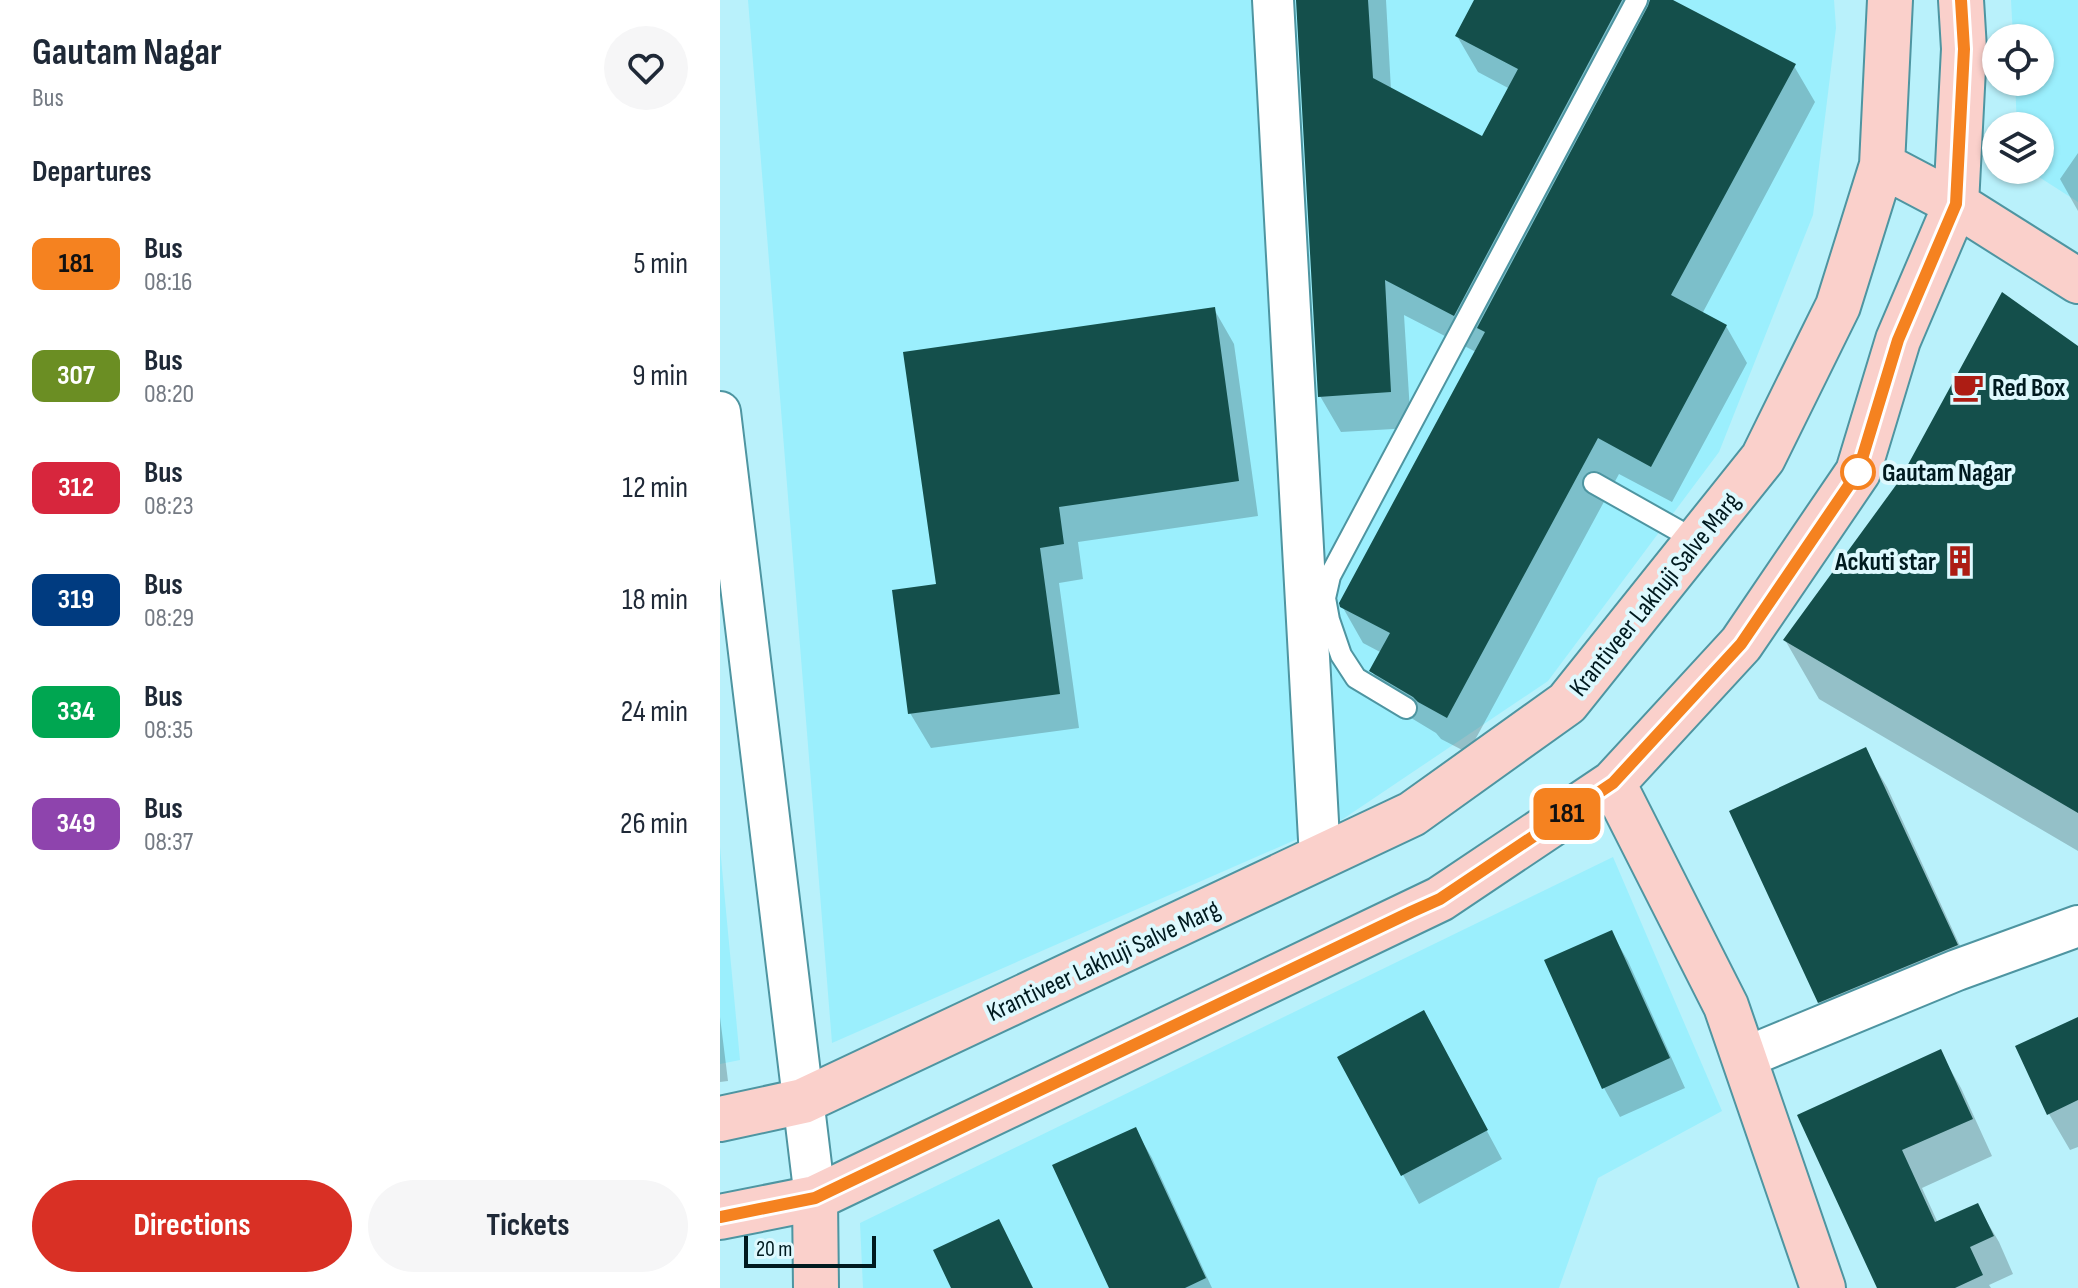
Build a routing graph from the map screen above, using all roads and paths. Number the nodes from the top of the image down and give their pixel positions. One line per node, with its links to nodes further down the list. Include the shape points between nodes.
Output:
1 (1273, 0): 13 (street)
2 (1637, 0): 11 (lane, via 1330,576 1325,598 1341,655 1356,678)
3 (1890, 0): 5 (main road, Krantiveer Lakhuji Salve Marg)
4 (1961, 0): 6 (main road, via 1964,49)
5 (1882, 165): 6 (main road); 10 (main road, Krantiveer Lakhuji Salve Marg, via 1838,306 1763,458)
6 (1956, 204): 7 (main road); 12 (main road, via 1898,340 1858,472 1741,644)
7 (2078, 281)
8 (720, 412): 16 (street)
9 (1594, 483): 10 (lane)
10 (1697, 541): 13 (main road, Krantiveer Lakhuji Salve Marg, via 1567,703 1412,814)
11 (1406, 708)
12 (1613, 783): 15 (main road, via 1726,1006); 18 (main road, via 1440,899)
13 (1320, 858): 16 (main road, Krantiveer Lakhuji Salve Marg)
14 (2078, 926): 15 (street)
15 (1744, 1058): 21 (main road)
16 (803, 1101): 17 (main road, Krantiveer Lakhuji Salve Marg); 18 (street)
17 (720, 1119)
18 (815, 1198): 19 (main road); 20 (main road)
19 (720, 1217)
20 (816, 1288)
21 (1823, 1288)

